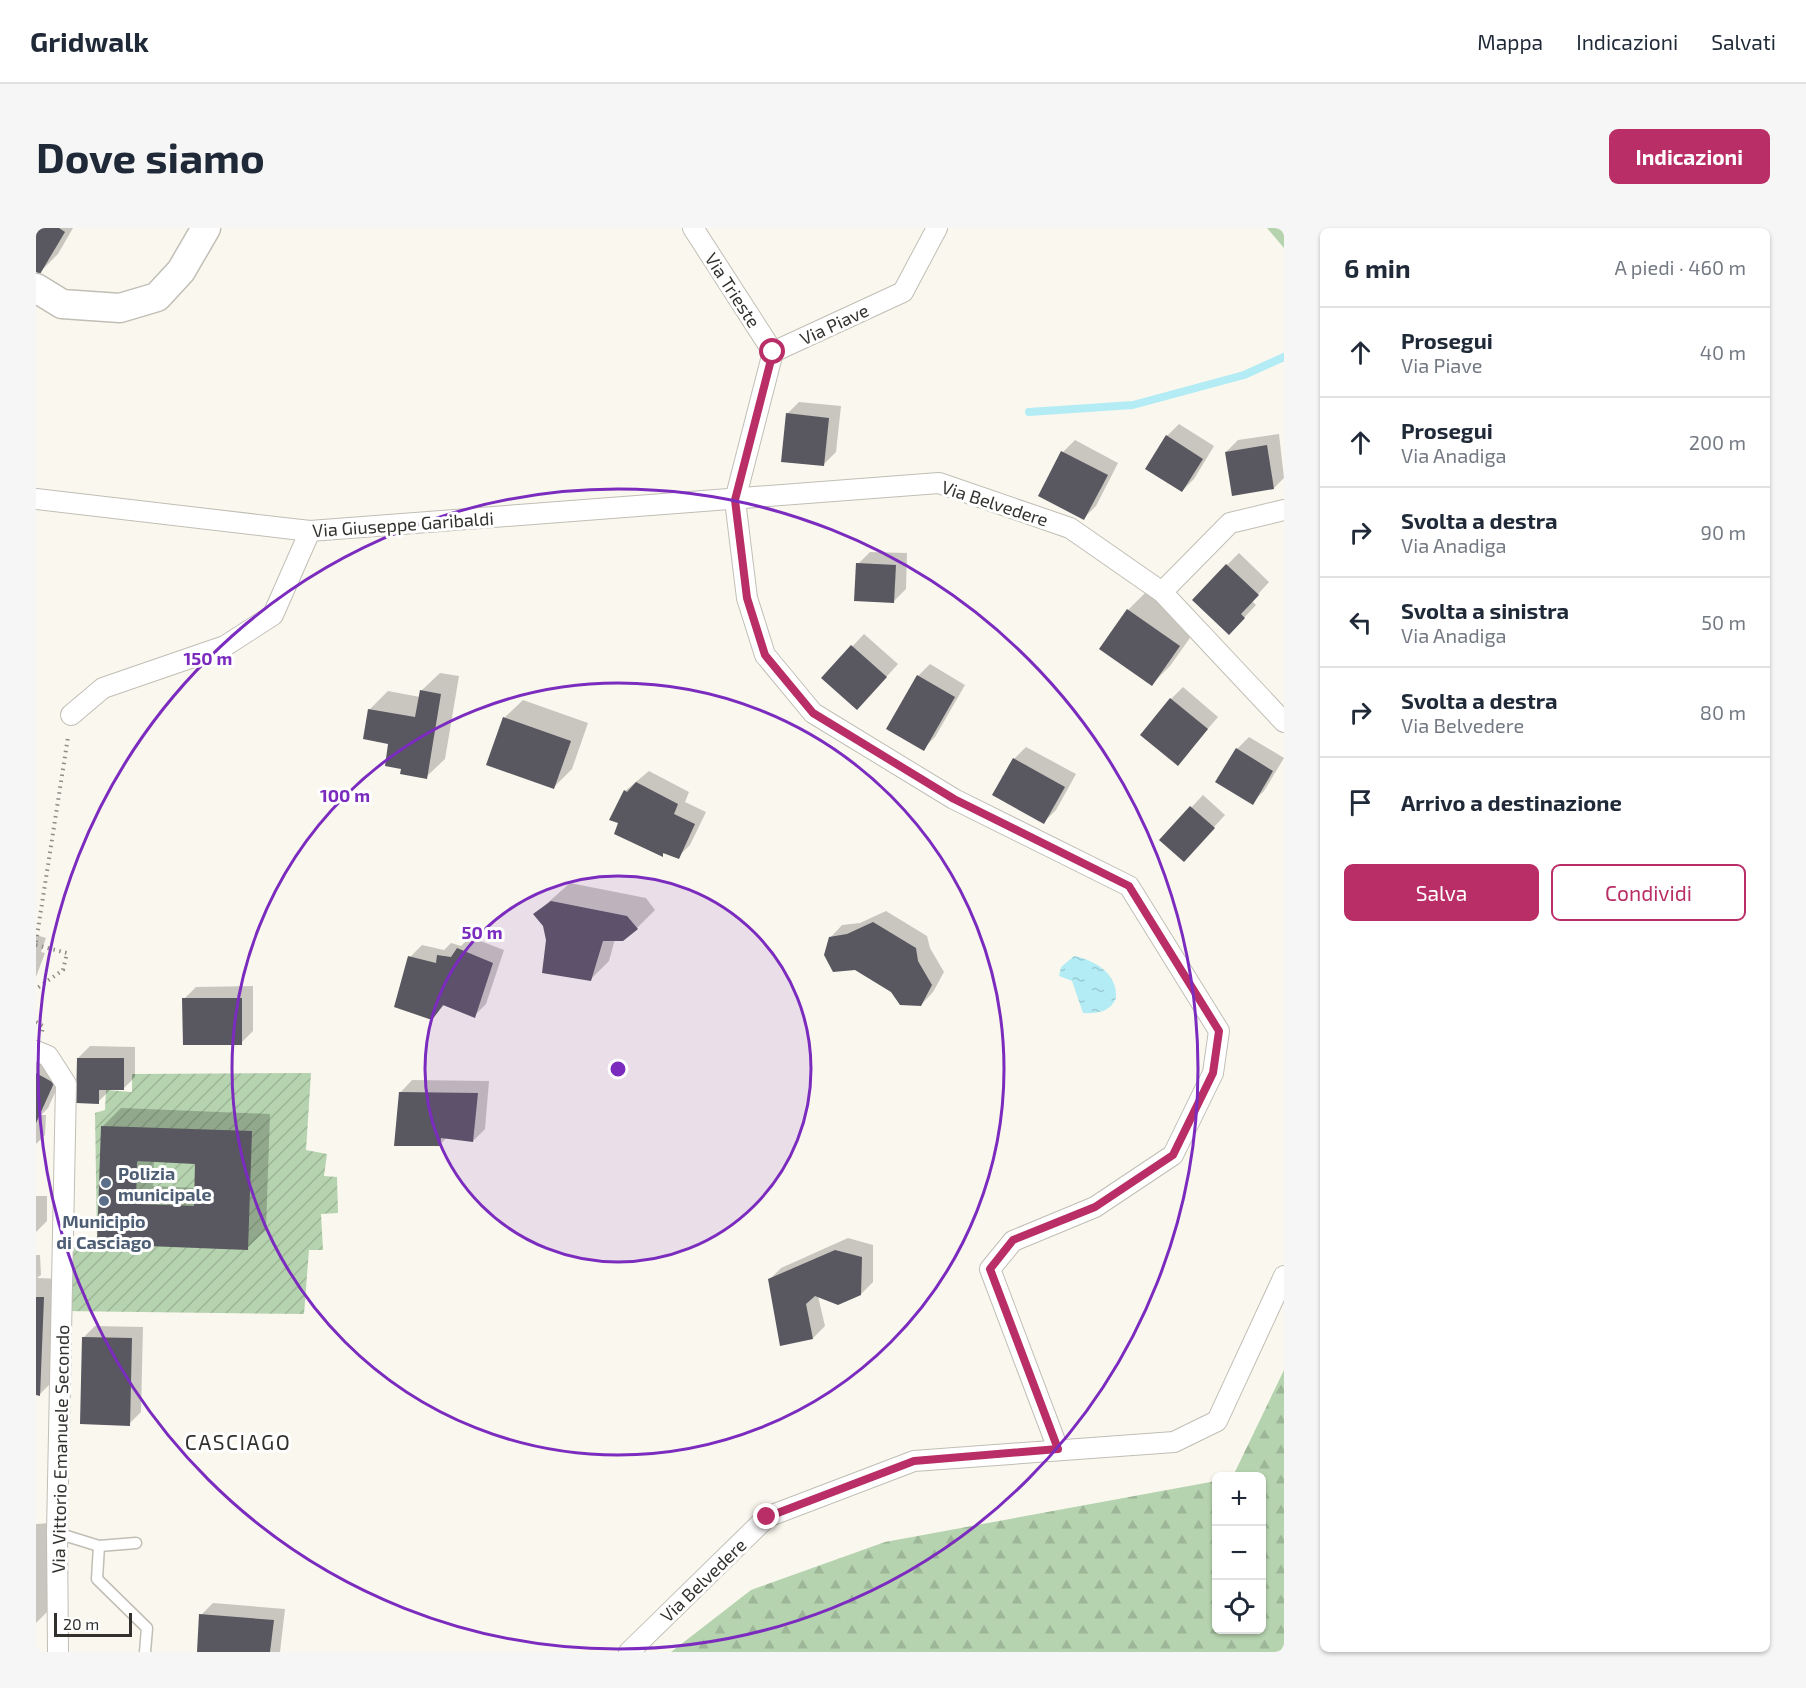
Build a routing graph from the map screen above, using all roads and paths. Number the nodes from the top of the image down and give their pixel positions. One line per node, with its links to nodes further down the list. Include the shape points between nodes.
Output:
1 (206, 228): 4 (street, via 181,272 157,297 120,308 62,304)
2 (693, 228): 5 (street, Via Trieste)
3 (937, 228): 5 (street, Via Piave, via 903,292)
4 (36, 288)
5 (773, 352): 7 (street)
6 (36, 498): 9 (street, Via Giuseppe Garibaldi)
7 (735, 500): 9 (street, Via Giuseppe Garibaldi); 10 (street, Via Belvedere, via 939,483 1070,528); 17 (street, via 747,598 765,655 813,713 954,799 1129,886 1219,1031 1213,1073 1173,1155 1095,1207 1013,1240 990,1269)
8 (1284, 510): 10 (street, via 1230,523)
9 (310, 531): 11 (street, via 273,615 225,646 103,688)
10 (1162, 592): 12 (street, Via Belvedere)
11 (71, 715): 13 (path)
12 (1284, 722)
13 (36, 944): 14 (path, via 67,953 63,970)
14 (36, 989)
15 (36, 1051): 18 (street, Via Vittorio Emanuele Secondo, via 48,1056 66,1084)
16 (1284, 1276): 17 (street, Via Belvedere, via 1217,1421 1174,1442)
17 (1058, 1449): 23 (street, Via Belvedere, via 914,1461 767,1517)
18 (57, 1533): 20 (lane); 21 (street, Via Vittorio Emanuele Secondo)
19 (136, 1543): 20 (lane)
20 (99, 1546): 22 (lane, via 97,1579 147,1628)
21 (58, 1652)
22 (145, 1652)
23 (629, 1652)

